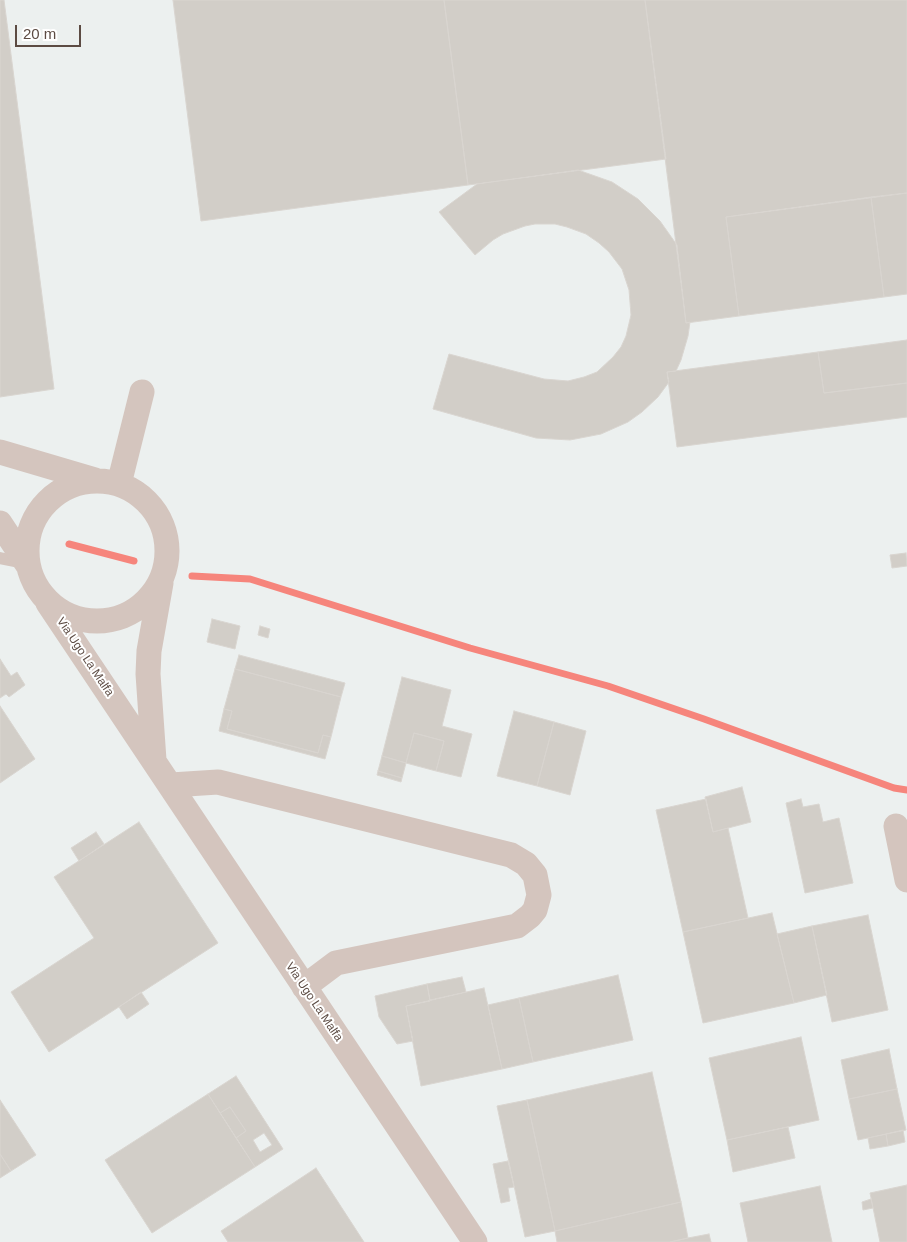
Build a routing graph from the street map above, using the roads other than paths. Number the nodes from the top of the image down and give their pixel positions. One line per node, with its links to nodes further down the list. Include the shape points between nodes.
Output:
1 (142, 392): 3 (street)
2 (0, 452): 3 (street)
3 (108, 482): 6 (street, Via Ugo La Malfa, via 82,482 58,492 42,506 29,530); 7 (street, Via Ugo La Malfa, via 132,490 143,498 162,524 167,547)
4 (0, 523): 6 (street)
5 (0, 558): 6 (lane)
6 (27, 564): 8 (street, Via Ugo La Malfa, via 34,583)
7 (161, 578): 8 (street, Via Ugo La Malfa, via 142,605 113,620 81,620); 9 (street, Via Ugo La Malfa, via 148,674)
8 (48, 603): 9 (street, Via Ugo La Malfa)
9 (154, 762): 10 (street, Via Ugo La Malfa)
10 (171, 785): 13 (street, Via Ugo La Malfa); 13 (street, via 227,784 511,855 526,864 535,875 539,895 535,910 517,926 336,963)
11 (896, 826): 12 (street)
12 (907, 880)
13 (304, 987): 14 (street, Via Ugo La Malfa)
14 (475, 1242)

